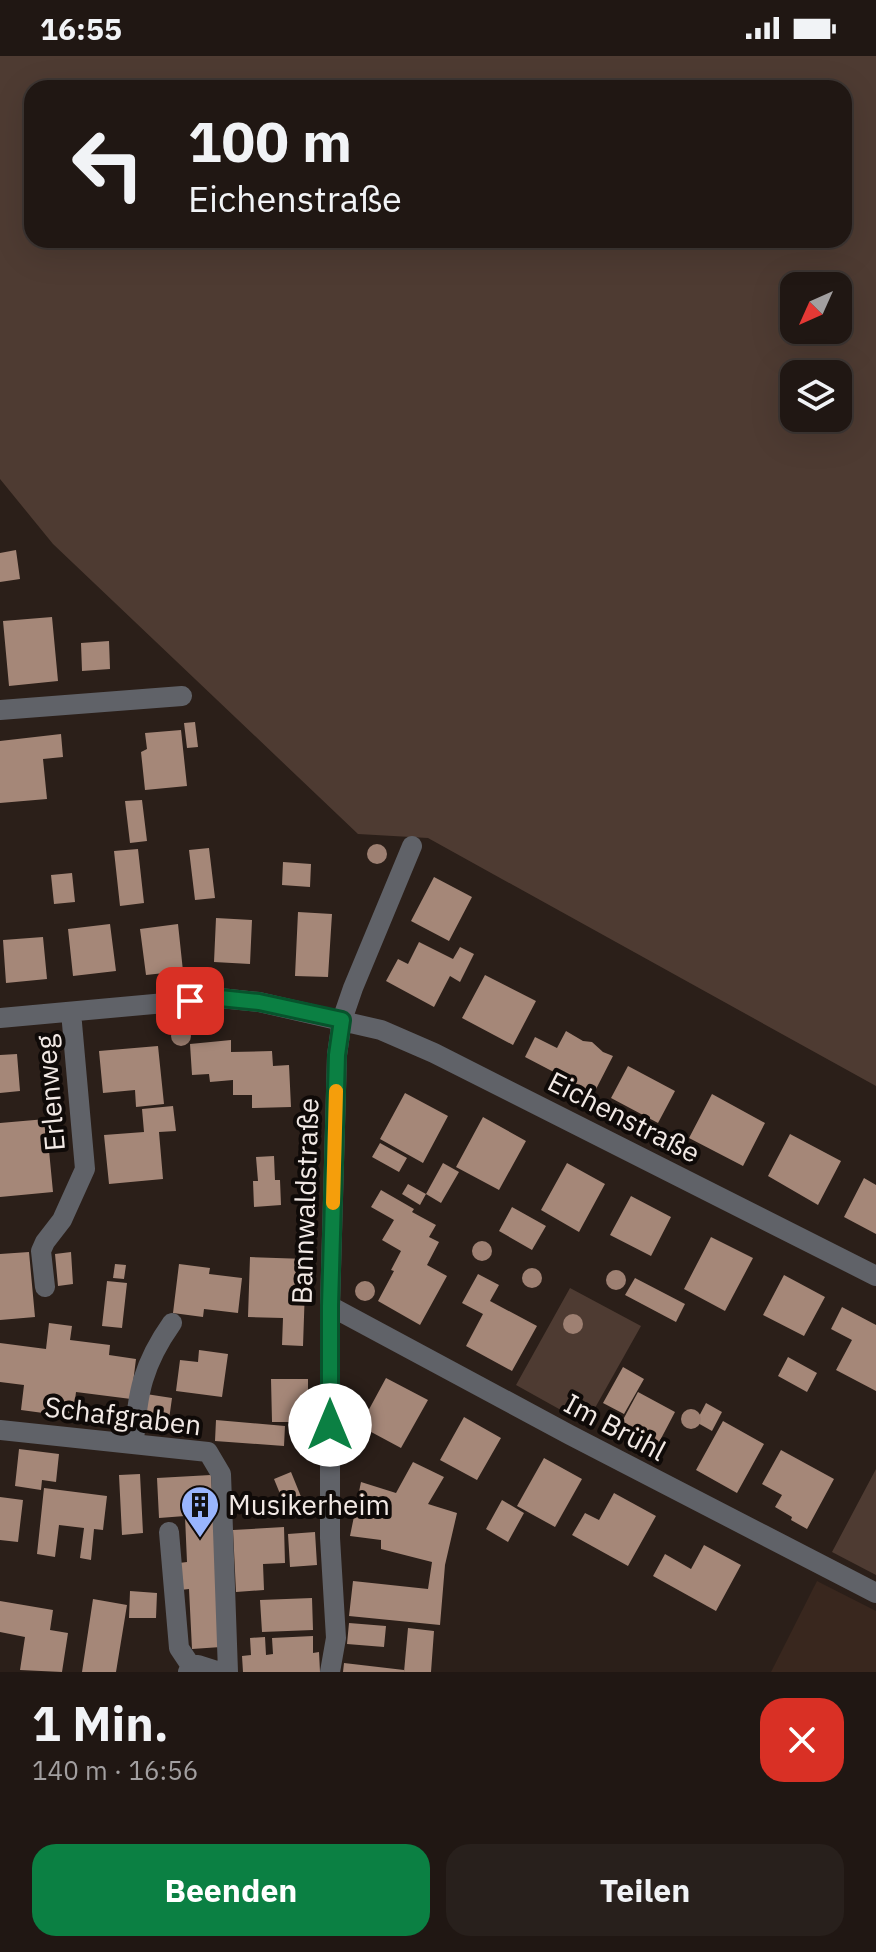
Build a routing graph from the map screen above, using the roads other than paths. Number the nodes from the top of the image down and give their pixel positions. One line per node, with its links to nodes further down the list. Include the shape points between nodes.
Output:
1 (182, 696): 2 (street)
2 (0, 710)
3 (412, 846): 6 (street)
4 (71, 1012): 5 (street, Eichenstraße); 6 (street, Eichenstraße, via 220,998); 8 (street, Erlenweg, via 85,1169 41,1251)
5 (0, 1018)
6 (342, 1020): 7 (street, Eichenstraße, via 434,1053); 9 (street, Bannwaldstraße)
7 (876, 1276)
8 (45, 1287)
9 (330, 1306): 14 (street, Im Brühl); 18 (street, Bannwaldstraße, via 330,1538 336,1638)
10 (172, 1323): 12 (street, via 143,1378)
11 (0, 1430): 12 (street, Schafgraben)
12 (134, 1443): 17 (street, Schafgraben, via 208,1452 221,1474)
13 (169, 1532): 15 (street, via 179,1648)
14 (876, 1593)
15 (189, 1669): 16 (street, via 198,1665)
16 (220, 1672)
17 (228, 1672)
18 (330, 1672)

